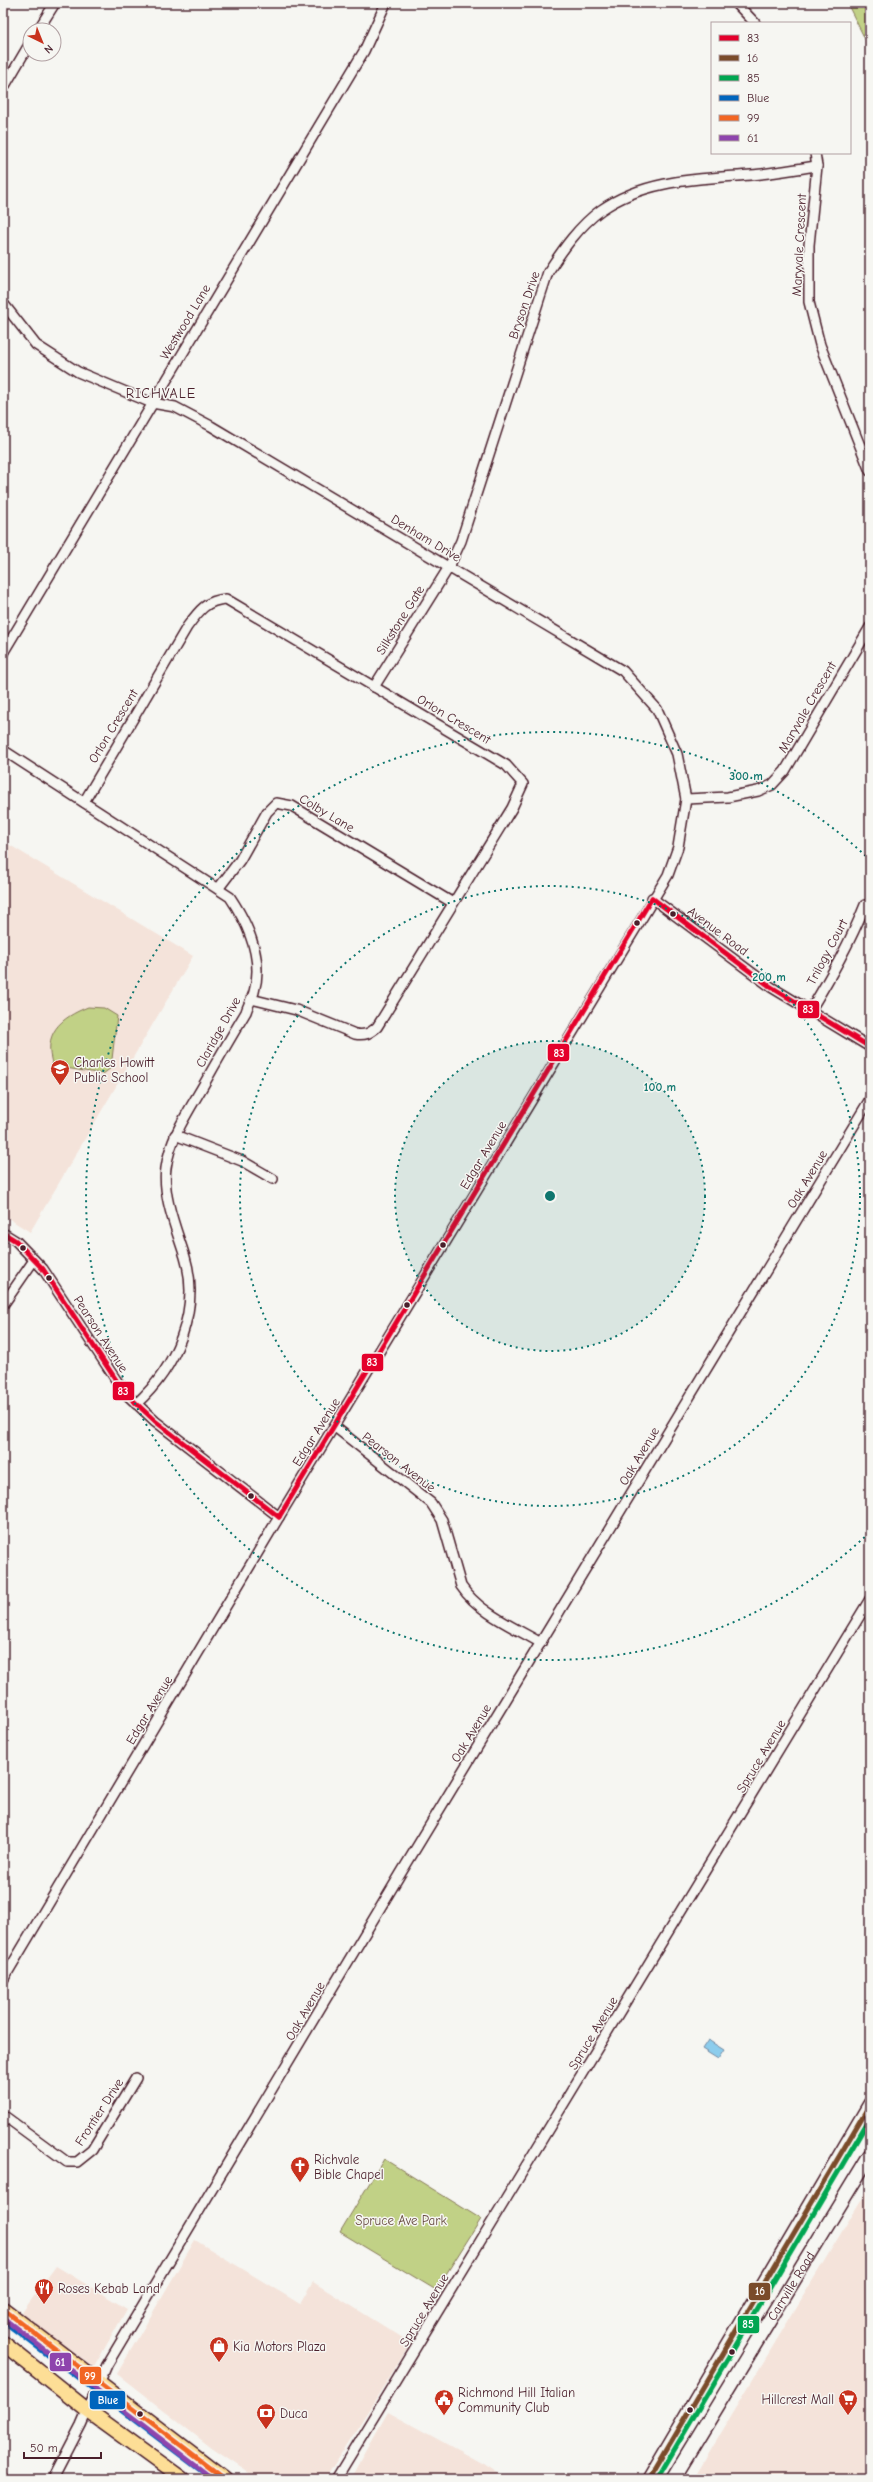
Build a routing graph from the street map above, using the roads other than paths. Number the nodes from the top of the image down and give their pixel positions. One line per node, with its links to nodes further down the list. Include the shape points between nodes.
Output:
1 (55, 3): 4 (street)
2 (386, 3): 11 (street, Westwood Lane, via 364,51)
3 (736, 3): 5 (street)
4 (43, 22)
5 (754, 22)
6 (22, 57): 7 (street)
7 (3, 89)
8 (815, 154): 9 (street, Maryvale Crescent)
9 (817, 166): 12 (street, Maryvale Crescent, via 809,246 809,302 820,345); 13 (street, Bryson Drive, via 687,179 658,186 616,201 601,210 581,228 548,272 462,541)
10 (3, 303): 11 (street, Denham Drive, via 36,345 78,372)
11 (152, 403): 13 (street, Denham Drive, via 175,407 211,426); 15 (street, Westwood Lane)
12 (870, 471)
13 (449, 567): 16 (street, Silkstone Gate); 18 (street, Denham Drive, via 623,671 657,709 677,754)
14 (870, 627): 18 (street, Maryvale Crescent, via 785,771 772,785 739,795)
15 (3, 653)
16 (374, 687): 19 (street, Orlon Crescent, via 226,599 208,602 187,627); 22 (street, Orlon Crescent, via 506,765 523,784 512,808)
17 (3, 750): 19 (street, Claridge Drive)
18 (686, 799): 21 (street, Denham Drive, via 678,847 668,875)
19 (84, 802): 20 (street, Claridge Drive)
20 (218, 889): 22 (street, Colby Lane, via 240,860 267,812 276,803 296,809); 24 (street, Claridge Drive, via 230,897 242,914 252,941 257,964)
21 (652, 898): 25 (street, Avenue Road, via 771,987); 34 (street, Edgar Avenue)
22 (453, 903): 24 (street, Orlon Crescent, via 372,1032 362,1036 296,1010)
23 (865, 905): 25 (street, Trilogy Court, via 836,968)
24 (251, 1000): 28 (street, Claridge Drive)
25 (810, 1011): 26 (street, Avenue Road)
26 (870, 1046)
27 (870, 1099): 37 (street, Oak Avenue)
28 (175, 1135): 29 (street, via 242,1161); 33 (street, Claridge Drive, via 166,1169 173,1223 185,1258 188,1277 189,1315 176,1351 160,1378)
29 (273, 1179)
30 (3, 1233): 31 (street, Pearson Avenue, via 16,1241)
31 (34, 1260): 32 (street); 33 (street, Pearson Avenue, via 43,1269 124,1392)
32 (3, 1305)
33 (136, 1404): 35 (street, Pearson Avenue)
34 (335, 1427): 35 (street, Edgar Avenue); 37 (street, Pearson Avenue, via 431,1503 442,1520 461,1586 466,1594 482,1609)
35 (279, 1517): 38 (street, Edgar Avenue)
36 (870, 1600): 52 (street, Spruce Avenue)
37 (542, 1643): 45 (street, Oak Avenue, via 401,1873)
38 (3, 1980)
39 (136, 2078): 41 (street, Frontier Drive, via 92,2150 77,2162 67,2162)
40 (870, 2104): 47 (main road, Carrville Road)
41 (3, 2114)
42 (870, 2155): 48 (main road, Carrville Road)
43 (3, 2309): 45 (main road)
44 (3, 2343): 46 (main road)
45 (98, 2383): 46 (street, Oak Avenue); 51 (main road)
46 (87, 2410): 49 (street, Oak Avenue); 50 (main road)
47 (667, 2448): 48 (main road); 53 (main road, Carrville Road)
48 (686, 2458): 54 (main road, Carrville Road)
49 (53, 2479)
50 (182, 2479)
51 (225, 2479)
52 (336, 2479)
53 (649, 2479)
54 (673, 2479)

